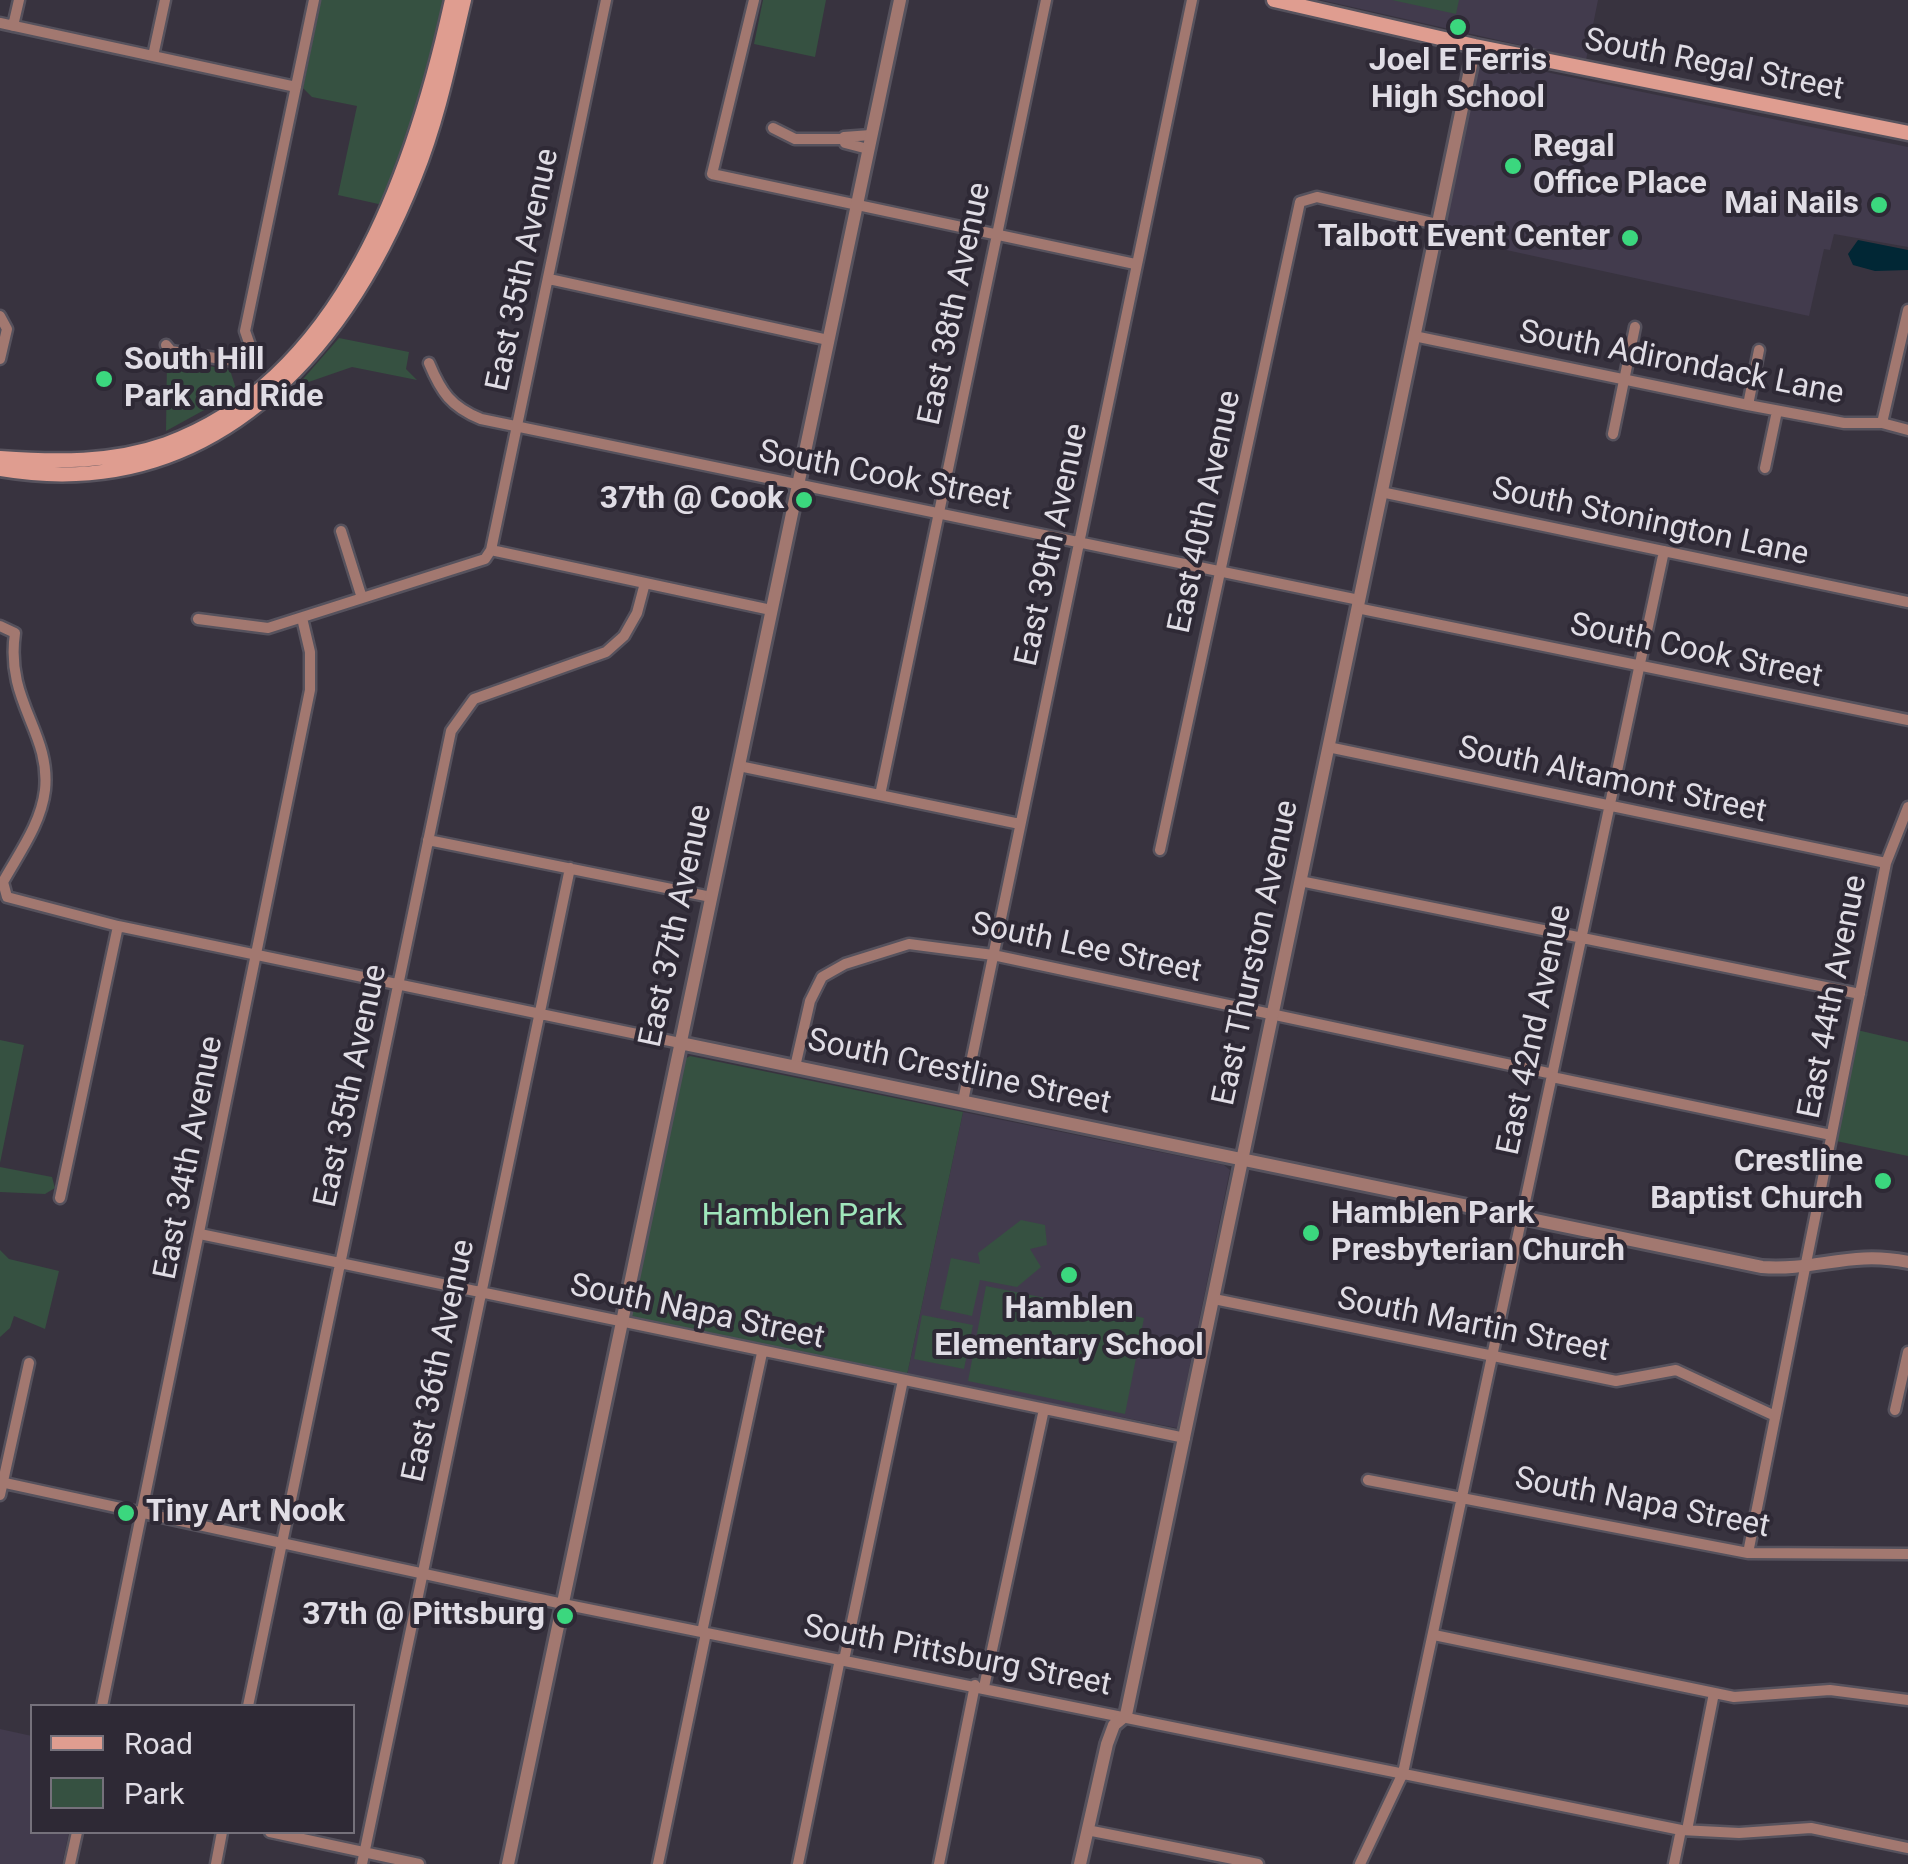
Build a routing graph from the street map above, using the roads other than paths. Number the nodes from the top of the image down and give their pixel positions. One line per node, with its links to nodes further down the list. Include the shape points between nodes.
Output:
1 (18, 0): 13 (street)
2 (165, 0): 15 (street)
3 (314, 0): 16 (street)
4 (452, 0): 41 (main road, via 423,118 386,211 327,314 288,364 240,405 166,444 90,460)
5 (464, 0): 43 (main road, via 430,136 397,219 331,329 291,378 241,420 152,462 92,473)
6 (606, 0): 24 (street, East 35th Avenue)
7 (754, 0): 20 (street, via 712,174)
8 (900, 0): 19 (street, East 37th Avenue)
9 (1046, 0): 22 (street, East 38th Avenue)
10 (1192, 0): 23 (street, East 39th Avenue)
11 (1274, 0): 14 (main road, South Regal Street)
12 (0, 23): 13 (street)
13 (13, 26): 15 (street)
14 (1475, 46): 18 (main road, South Regal Street); 21 (street, East Thurston Avenue)
15 (153, 56): 16 (street)
16 (296, 87): 30 (street, via 245,331 252,351 234,362)
17 (773, 128): 19 (street, via 795,139)
18 (1908, 133)
19 (870, 142): 20 (street, East 37th Avenue)
20 (856, 204): 22 (street); 29 (street, East 37th Avenue)
21 (1438, 224): 28 (street, East Thurston Avenue); 51 (street, East 40th Avenue, via 1317,197 1300,202)
22 (996, 233): 23 (street); 46 (street, East 38th Avenue)
23 (1134, 264): 48 (street, East 39th Avenue)
24 (549, 278): 29 (street); 38 (street, East 35th Avenue)
25 (1908, 310): 37 (street, South Adirondack Lane)
26 (3, 318): 32 (street)
27 (1635, 326): 34 (street)
28 (1414, 336): 34 (street, South Adirondack Lane); 45 (street, East Thurston Avenue)
29 (828, 340): 44 (street, East 37th Avenue)
30 (166, 345)
31 (1759, 350): 35 (street)
32 (0, 359)
33 (428, 363): 38 (street, South Cook Street, via 458,410)
34 (1623, 381): 35 (street, South Adirondack Lane); 40 (street)
35 (1748, 405): 36 (street, South Adirondack Lane)
36 (1777, 410): 37 (street, South Adirondack Lane); 42 (street)
37 (1882, 423): 39 (street)
38 (516, 426): 44 (street, South Cook Street); 49 (street, East 35th Avenue)
39 (1908, 430)
40 (1612, 434)
41 (0, 458)
42 (1765, 468)
43 (0, 469)
44 (798, 485): 46 (street, South Cook Street); 56 (street, East 37th Avenue)
45 (1382, 492): 50 (street, South Stonington Lane); 55 (street, East Thurston Avenue)
46 (937, 514): 48 (street, South Cook Street); 64 (street, East 38th Avenue)
47 (341, 531): 53 (street)
48 (1080, 541): 51 (street, South Cook Street); 67 (street, East 39th Avenue)
49 (491, 550): 52 (street); 53 (street, via 484,559)
50 (1664, 551): 54 (street, South Stonington Lane); 60 (street, East 42nd Avenue)
51 (1220, 572): 55 (street, South Cook Street); 70 (street, East 40th Avenue)
52 (645, 584): 56 (street); 69 (street, East 35th Avenue, via 630,624 606,652 474,698 451,731)
53 (362, 598): 57 (street)
54 (1908, 602)
55 (1358, 604): 60 (street, South Cook Street); 62 (street, East Thurston Avenue)
56 (772, 610): 63 (street, East 37th Avenue)
57 (302, 618): 58 (street, via 268,628); 77 (street, East 34th Avenue, via 310,690)
58 (198, 619)
59 (0, 626): 75 (street, South Crestline Street, via 14,633 12,676 38,740 45,789 4,893 29,906)
60 (1640, 666): 61 (street, South Cook Street); 65 (street, East 42nd Avenue)
61 (1908, 720)
62 (1328, 748): 65 (street, South Altamont Street); 73 (street, East Thurston Avenue)
63 (739, 766): 64 (street); 74 (street, East 37th Avenue)
64 (880, 795): 67 (street)
65 (1610, 806): 71 (street, South Altamont Street); 76 (street, East 42nd Avenue)
66 (1908, 806): 68 (street, East 44th Avenue)
67 (1020, 824): 78 (street, East 39th Avenue)
68 (1903, 836): 71 (street, East 44th Avenue)
69 (428, 840): 72 (street); 79 (street, East 35th Avenue)
70 (1160, 850)
71 (1886, 863): 80 (street, East 44th Avenue)
72 (570, 868): 74 (street); 82 (street, East 36th Avenue)
73 (1300, 880): 76 (street); 81 (street, East Thurston Avenue)
74 (711, 897): 83 (street, East 37th Avenue)
75 (118, 926): 77 (street, South Crestline Street); 89 (street)
76 (1582, 938): 80 (street); 85 (street, East 42nd Avenue)
77 (256, 954): 79 (street, South Crestline Street); 91 (street, East 34th Avenue)
78 (993, 955): 81 (street, South Lee Street); 84 (street, South Lee Street, via 908,944 845,964 822,977 810,1001); 86 (street, East 39th Avenue)
79 (398, 985): 82 (street, South Crestline Street); 93 (street, East 35th Avenue)
80 (1860, 994): 87 (street, East 44th Avenue)
81 (1273, 1013): 85 (street, South Lee Street); 88 (street, East Thurston Avenue)
82 (539, 1014): 83 (street, South Crestline Street); 95 (street, East 36th Avenue)
83 (680, 1043): 84 (street, South Crestline Street); 97 (street, East 37th Avenue)
84 (794, 1067): 86 (street, South Crestline Street)
85 (1552, 1075): 87 (street, South Lee Street); 90 (street, East 42nd Avenue)
86 (962, 1101): 88 (street, South Crestline Street)
87 (1831, 1135): 94 (street, East 44th Avenue)
88 (1242, 1159): 90 (street, South Crestline Street); 96 (street, East Thurston Avenue)
89 (60, 1198)
90 (1522, 1216): 94 (street, South Crestline Street, via 1762,1267); 100 (street, East 42nd Avenue)
91 (200, 1234): 93 (street, South Napa Street); 110 (street, East 34th Avenue)
92 (1908, 1262): 94 (street, South Crestline Street, via 1865,1255)
93 (341, 1263): 95 (street, South Napa Street); 111 (street, East 35th Avenue)
94 (1806, 1266): 105 (street, East 44th Avenue)
95 (480, 1293): 97 (street, South Napa Street); 114 (street, East 36th Avenue)
96 (1214, 1300): 100 (street, South Martin Street); 106 (street, East Thurston Avenue)
97 (621, 1324): 98 (street, South Napa Street); 115 (street, East 37th Avenue)
98 (762, 1352): 102 (street, South Napa Street); 116 (street)
99 (1908, 1352): 104 (street)
100 (1492, 1354): 105 (street, South Martin Street, via 1616,1381 1676,1370); 109 (street, East 42nd Avenue)
101 (29, 1364): 108 (street)
102 (903, 1380): 103 (street, South Napa Street); 118 (street)
103 (1044, 1410): 106 (street, South Napa Street); 119 (street)
104 (1895, 1410)
105 (1773, 1415): 112 (street, East 44th Avenue)
106 (1185, 1438): 124 (street, East Thurston Avenue)
107 (1368, 1480): 109 (street, South Napa Street)
108 (1, 1487): 110 (street, South Pittsburg Street)
109 (1463, 1495): 112 (street, South Napa Street); 117 (street, East 42nd Avenue)
110 (143, 1511): 111 (street, South Pittsburg Street); 122 (street, East 34th Avenue)
111 (281, 1542): 114 (street, South Pittsburg Street); 123 (street, East 35th Avenue)
112 (1748, 1553): 113 (street, South Napa Street)
113 (1908, 1554)
114 (420, 1573): 115 (street, South Pittsburg Street); 132 (street, East 36th Avenue)
115 (564, 1604): 116 (street, South Pittsburg Street); 136 (street, East 37th Avenue)
116 (704, 1632): 118 (street, South Pittsburg Street); 137 (street)
117 (1434, 1635): 120 (street); 125 (street, East 42nd Avenue)
118 (842, 1660): 119 (street, South Pittsburg Street); 138 (street)
119 (980, 1686): 124 (street, South Pittsburg Street); 139 (street)
120 (1714, 1692): 121 (street, via 1830,1690); 127 (street)
121 (1908, 1700)
122 (102, 1704)
123 (248, 1704)
124 (1126, 1715): 125 (street, South Pittsburg Street); 126 (street, East Thurston Avenue, via 1107,1744)
125 (1403, 1773): 127 (street, South Pittsburg Street); 142 (street, East 42nd Avenue)
126 (1087, 1830): 140 (street, East Thurston Avenue); 141 (street)
127 (1684, 1830): 131 (street, South Pittsburg Street, via 1810,1828); 143 (street)
128 (76, 1834): 133 (street)
129 (222, 1834): 134 (street)
130 (277, 1834): 132 (street)
131 (1908, 1848)
132 (363, 1858): 135 (street)
133 (70, 1864)
134 (216, 1864)
135 (419, 1864)
136 (508, 1864)
137 (658, 1864)
138 (798, 1864)
139 (939, 1864)
140 (1080, 1864)
141 (1258, 1864)
142 (1360, 1864)
143 (1674, 1864)

